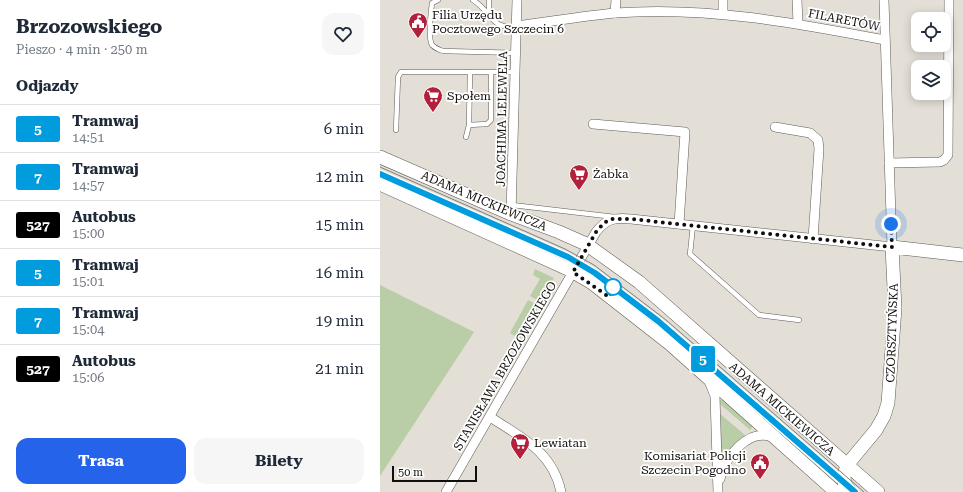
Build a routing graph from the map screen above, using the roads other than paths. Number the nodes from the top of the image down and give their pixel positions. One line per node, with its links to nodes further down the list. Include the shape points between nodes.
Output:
1 (438, 0): 10 (lane)
2 (473, 0): 12 (lane, via 482,5)
3 (489, 0): 12 (lane)
4 (516, 0): 15 (street, JOACHIMA LELEWELA)
5 (616, 0): 11 (street)
6 (723, 0): 13 (street)
7 (797, 0): 14 (street, FILARETÓW)
8 (884, 0): 16 (street, CZORSZTYŃSKA)
9 (949, 0): 27 (street, via 948,155 940,162)
10 (432, 1): 17 (lane, via 430,38 437,49)
11 (615, 13): 13 (street, FILARETÓW); 15 (street, FILARETÓW)
12 (489, 14): 15 (lane, via 503,28)
13 (723, 14): 14 (street, FILARETÓW)
14 (798, 23): 16 (street, FILARETÓW)
15 (516, 26): 17 (street, JOACHIMA LELEWELA)
16 (885, 40): 27 (street, CZORSZTYŃSKA)
17 (515, 53): 19 (street, JOACHIMA LELEWELA)
18 (470, 72): 20 (lane); 22 (lane); 24 (lane, via 400,72)
19 (515, 72): 20 (lane); 29 (street, JOACHIMA LELEWELA)
20 (491, 73): 22 (lane, via 491,120 487,124)
21 (593, 124): 31 (street, via 685,132)
22 (469, 125): 25 (lane)
23 (775, 127): 33 (street, via 810,133 818,140)
24 (396, 130)
25 (466, 137)
26 (380, 157): 29 (street, ADAMA MICKIEWICZA)
27 (889, 163): 35 (street, CZORSZTYŃSKA)
28 (380, 184): 37 (street, ADAMA MICKIEWICZA)
29 (511, 210): 30 (lane); 34 (street, ADAMA MICKIEWICZA)
30 (631, 219): 31 (street); 34 (street, via 616,218 607,221 600,227)
31 (679, 224): 32 (street)
32 (693, 226): 33 (street); 38 (lane, via 690,254 759,315)
33 (814, 239): 35 (street)
34 (589, 246): 37 (street); 42 (street, ADAMA MICKIEWICZA, via 635,278)
35 (892, 247): 36 (street); 42 (street, CZORSZTYŃSKA, via 895,308 888,403 876,430)
36 (963, 255)
37 (573, 272): 39 (street, ADAMA MICKIEWICZA, via 592,283 646,325); 40 (street, STANISŁAWA BRZOZOWSKIEGO)
38 (798, 320)
39 (704, 374): 41 (street, ADAMA MICKIEWICZA); 46 (street, via 714,394)
40 (490, 416): 44 (street, STANISŁAWA BRZOZOWSKIEGO); 45 (street, via 544,457 556,474)
41 (777, 439): 43 (street, ADAMA MICKIEWICZA); 46 (street, via 761,434 746,440 725,465)
42 (847, 465): 47 (street, via 844,475); 48 (lane, via 848,479); 49 (street, ADAMA MICKIEWICZA)
43 (831, 488): 47 (lane)
44 (446, 492)
45 (561, 492)
46 (718, 492)
47 (845, 492)
48 (855, 492)
49 (878, 492)

